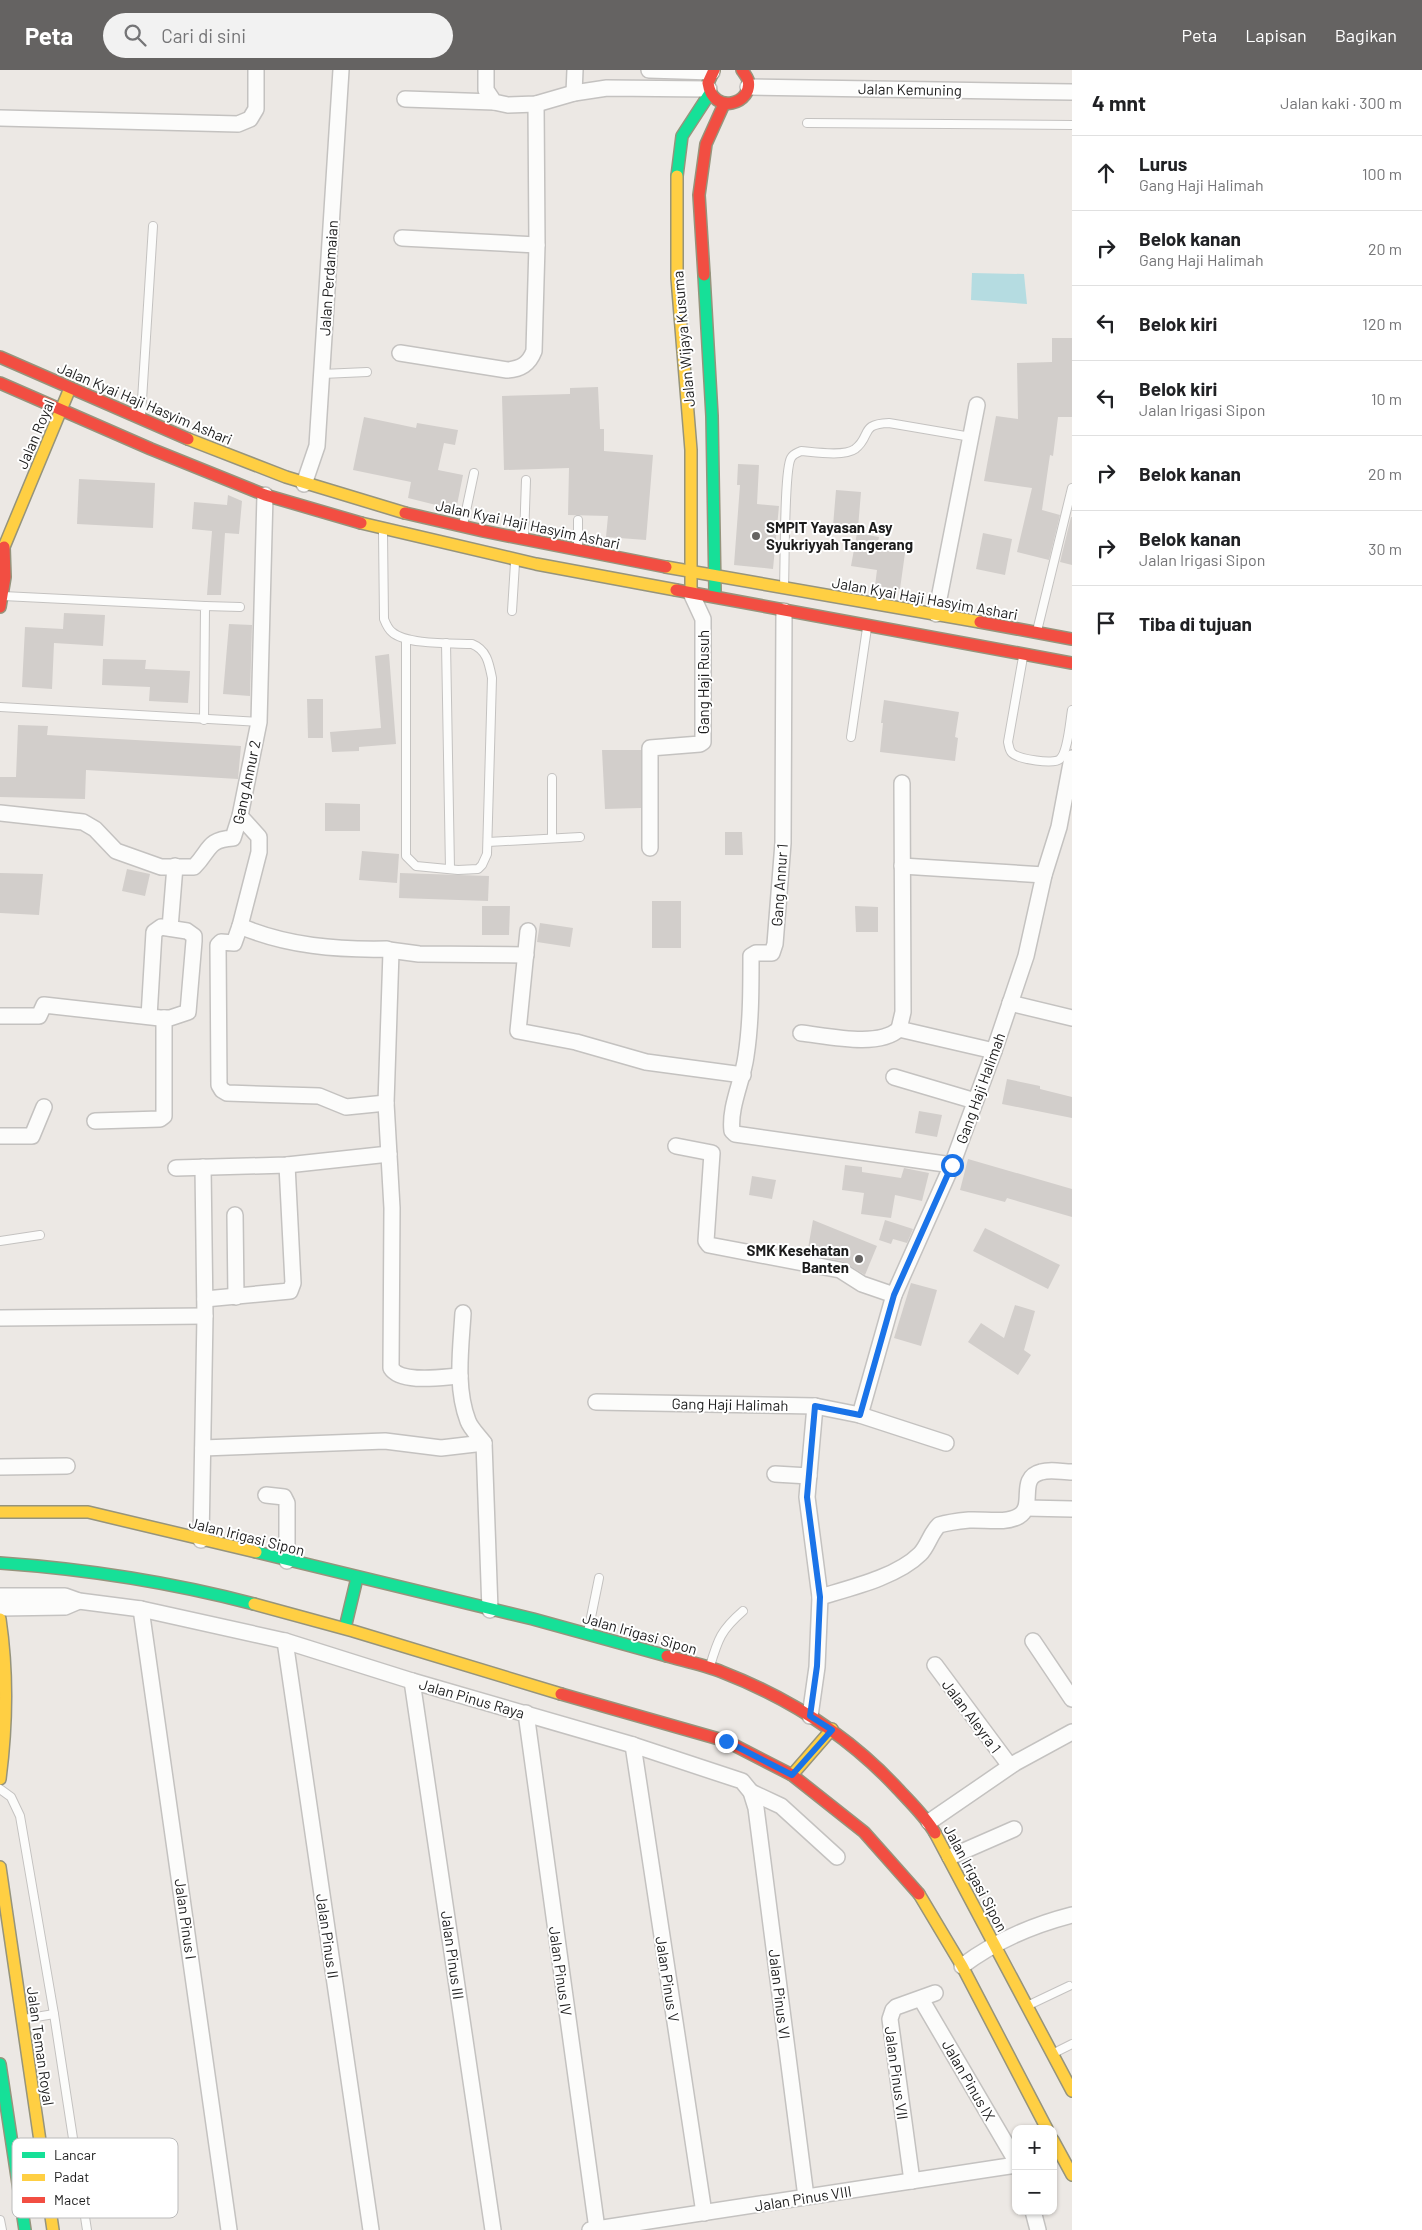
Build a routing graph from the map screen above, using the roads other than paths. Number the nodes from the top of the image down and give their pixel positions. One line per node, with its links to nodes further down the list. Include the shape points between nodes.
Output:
1 (256, 70): 16 (street, via 256,109 250,119 238,124)
2 (341, 70): 25 (street, Jalan Perdamaian)
3 (486, 70): 13 (street, via 486,90)
4 (574, 70): 11 (street)
5 (649, 70): 7 (street)
6 (742, 70): 8 (street)
7 (713, 71): 9 (street, via 708,82)
8 (748, 87): 10 (street, Jalan Kemuning); 15 (street, via 740,100)
9 (709, 91): 11 (street, via 607,88); 15 (street); 32 (street, Jalan Wijaya Kusuma, via 682,136 677,169 676,278)
10 (1072, 92)
11 (574, 93): 14 (street)
12 (405, 99): 13 (street)
13 (494, 102): 14 (street)
14 (536, 104): 21 (street)
15 (724, 104): 30 (street, Jalan Wijaya Kusuma, via 706,144 699,195)
16 (0, 118)
17 (807, 123): 18 (lane)
18 (1072, 125)
19 (153, 226): 31 (lane)
20 (402, 238): 21 (street)
21 (537, 245): 22 (street, via 534,351 526,364 516,370 507,370)
22 (400, 353)
23 (0, 357): 27 (street, Jalan Kyai Haji Hasyim Ashari)
24 (367, 372): 25 (lane)
25 (322, 374): 36 (street, Jalan Perdamaian, via 317,446)
26 (0, 383): 29 (street)
27 (70, 388): 29 (street, Jalan Royal); 31 (street, Jalan Kyai Haji Hasyim Ashari)
28 (977, 405): 33 (street)
29 (61, 410): 38 (street); 43 (street, Jalan Royal)
30 (712, 416): 32 (street); 47 (street, Jalan Wijaya Kusuma)
31 (140, 418): 36 (street, Jalan Kyai Haji Hasyim Ashari)
32 (690, 420): 46 (street, Jalan Wijaya Kusuma)
33 (971, 437): 48 (lane, via 889,423 878,424 870,426 855,449 845,453 801,451 794,454 790,459 788,480); 57 (street)
34 (474, 472): 40 (lane)
35 (526, 480): 42 (lane)
36 (304, 484): 40 (street, Jalan Kyai Haji Hasyim Ashari)
37 (1072, 488): 60 (lane)
38 (265, 495): 41 (street); 69 (street, Gang Annur 2)
39 (578, 520): 44 (lane)
40 (462, 527): 42 (street, Jalan Kyai Haji Hasyim Ashari)
41 (383, 530): 45 (street); 61 (lane, via 384,619 393,634)
42 (524, 540): 44 (street, Jalan Kyai Haji Hasyim Ashari)
43 (2, 549): 50 (street, Jalan Royal)
44 (578, 550): 46 (street, Jalan Kyai Haji Hasyim Ashari)
45 (515, 560): 49 (street); 55 (lane)
46 (690, 573): 47 (street, Jalan Kyai Haji Hasyim Ashari); 49 (street, Jalan Wijaya Kusuma)
47 (715, 577): 48 (street, Jalan Kyai Haji Hasyim Ashari); 51 (street, Jalan Wijaya Kusuma)
48 (784, 588): 57 (street, Jalan Kyai Haji Hasyim Ashari)
49 (691, 593): 51 (street); 58 (street, Gang Haji Rusuh)
50 (3, 596): 52 (lane); 54 (street, Jalan Royal)
51 (715, 598): 56 (street); 58 (street, Gang Haji Rusuh)
52 (205, 606): 53 (lane); 68 (lane)
53 (240, 607)
54 (0, 608)
55 (512, 611)
56 (784, 611): 59 (street); 96 (street, Gang Annur 1, via 783,842 775,944 772,953 756,952 751,956 750,1034)
57 (936, 614): 60 (street, Jalan Kyai Haji Hasyim Ashari)
58 (703, 619): 79 (street, Gang Haji Rusuh, via 703,742 650,748)
59 (868, 626): 64 (street); 70 (lane)
60 (1036, 632): 62 (street, Jalan Kyai Haji Hasyim Ashari)
61 (406, 638): 63 (lane); 82 (lane, via 406,856 416,866)
62 (1072, 639)
63 (446, 643): 78 (lane, via 479,647 486,655 492,678); 82 (lane)
64 (1024, 654): 65 (street); 67 (lane, via 1008,742 1010,752 1017,757 1052,763 1060,760)
65 (1072, 663)
66 (0, 707): 68 (lane)
67 (1072, 710)
68 (204, 720): 69 (lane)
69 (259, 722): 75 (street, Gang Annur 2)
70 (851, 738)
71 (1072, 758): 83 (street, Gang Haji Halimah, via 1059,826)
72 (552, 778): 77 (lane)
73 (902, 782): 81 (street)
74 (0, 813): 80 (street, Gang Annur 2, via 83,822 95,829 116,851 161,867)
75 (240, 816): 80 (street, Gang Annur 2, via 233,838 216,841 194,867); 84 (street, via 259,837 260,852)
76 (580, 837): 77 (lane)
77 (552, 838): 78 (lane)
78 (488, 842): 82 (lane, via 487,854 478,868)
79 (650, 848)
80 (175, 866): 85 (street)
81 (902, 866): 83 (street); 93 (street, via 903,1012)
82 (450, 870)
83 (1044, 875): 89 (street, Gang Haji Halimah, via 1026,956)
84 (240, 926): 87 (street, via 265,937 333,949); 99 (street, via 234,943 221,942 218,945 219,1085 222,1090 227,1093 319,1096 346,1107)
85 (170, 928): 91 (street, via 156,929 153,936); 91 (street, via 187,931 194,936 188,1012)
86 (528, 931): 88 (street)
87 (389, 950): 88 (street, via 419,954); 99 (street, via 392,960)
88 (526, 955): 96 (street, via 520,1032 576,1042 646,1062)
89 (1010, 1003): 92 (street); 95 (street, Gang Haji Halimah)
90 (0, 1016): 91 (street, via 38,1016 44,1005)
91 (156, 1018): 101 (street, via 164,1116 160,1119)
92 (1072, 1018)
93 (900, 1029): 94 (street, via 886,1038 872,1040); 95 (street)
94 (801, 1033)
95 (994, 1051): 98 (street, Gang Haji Halimah)
96 (743, 1075): 106 (street, Gang Annur 1, via 732,1125 735,1134)
97 (894, 1077): 98 (street)
98 (976, 1101): 106 (street, Gang Haji Halimah)
99 (386, 1103): 104 (street)
100 (44, 1107): 102 (street, via 32,1136)
101 (95, 1121)
102 (0, 1136)
103 (676, 1146): 112 (street, via 712,1153 706,1241 709,1244 840,1270 862,1284)
104 (389, 1154): 105 (street); 118 (street, via 391,1368 402,1376)
105 (287, 1165): 107 (street); 113 (street, via 292,1288 288,1293)
106 (952, 1165): 112 (street, Gang Haji Halimah)
107 (203, 1167): 108 (street); 114 (street)
108 (176, 1168)
109 (236, 1216): 113 (street)
110 (40, 1235): 111 (lane)
111 (0, 1241)
112 (894, 1295): 121 (street, Gang Haji Halimah)
113 (236, 1297): 114 (street)
114 (206, 1299): 116 (street)
115 (463, 1313): 118 (street)
116 (206, 1316): 117 (street); 124 (street)
117 (0, 1318)
118 (460, 1376): 122 (street, via 468,1423)
119 (596, 1402): 120 (street, Gang Haji Halimah)
120 (815, 1406): 121 (street, Gang Haji Halimah); 129 (street)
121 (860, 1415): 123 (street)
122 (484, 1443): 124 (street, via 441,1448 386,1441); 144 (street)
123 (946, 1443)
124 (203, 1448): 134 (street)
125 (68, 1466): 126 (street)
126 (0, 1467)
127 (1072, 1472): 131 (street, via 1046,1471 1031,1478)
128 (774, 1474): 129 (street)
129 (809, 1476): 140 (street, via 807,1497)
130 (266, 1496): 135 (street, via 284,1497 287,1503)
131 (1026, 1508): 132 (street); 140 (street, via 1013,1519 939,1525 919,1555 891,1573)
132 (1072, 1509)
133 (0, 1512): 134 (street, Jalan Irigasi Sipon, via 88,1512)
134 (201, 1540): 135 (street, Jalan Irigasi Sipon)
135 (287, 1561): 137 (street, Jalan Irigasi Sipon)
136 (0, 1563): 147 (street, via 50,1565 154,1581 265,1605)
137 (357, 1578): 144 (street, Jalan Irigasi Sipon); 147 (street)
138 (599, 1578): 148 (lane)
139 (0, 1596): 141 (street, Jalan Pinus Raya)
140 (820, 1597): 156 (street, via 817,1666)
141 (72, 1598): 142 (street, Jalan Pinus Raya, via 65,1607); 143 (street, Jalan Pinus Raya)
142 (0, 1608)
143 (141, 1609): 149 (street, Jalan Pinus Raya); 197 (street, Jalan Pinus I)
144 (490, 1610): 148 (street, Jalan Irigasi Sipon)
145 (743, 1611): 152 (lane, via 725,1626)
146 (0, 1619): 162 (street, via 6,1671 6,1734)
147 (345, 1628): 161 (street, via 726,1741)
148 (587, 1634): 152 (street, Jalan Irigasi Sipon)
149 (285, 1641): 153 (street, Jalan Pinus Raya); 198 (street, Jalan Pinus II)
150 (1033, 1641): 154 (street)
151 (934, 1665): 160 (street, Jalan Aleyra 1)
152 (709, 1668): 156 (street, Jalan Irigasi Sipon, via 765,1690)
153 (412, 1681): 155 (street, Jalan Pinus Raya); 199 (street, Jalan Pinus III)
154 (1072, 1699)
155 (526, 1713): 159 (street, Jalan Pinus Raya); 195 (street, Jalan Pinus IV)
156 (810, 1716): 158 (street, Jalan Irigasi Sipon)
157 (1072, 1732): 160 (street)
158 (828, 1734): 161 (street); 165 (street, Jalan Irigasi Sipon, via 884,1774)
159 (633, 1745): 164 (street, Jalan Pinus Raya, via 738,1778); 192 (street, Jalan Pinus V)
160 (1010, 1766): 165 (street)
161 (795, 1771): 172 (street, via 864,1832 916,1889)
162 (0, 1779)
163 (0, 1788): 176 (lane, via 11,1798 20,1816)
164 (751, 1792): 167 (street, Jalan Pinus Raya, via 781,1806); 191 (street, Jalan Pinus VI, via 756,1808)
165 (929, 1822): 168 (street, Jalan Irigasi Sipon)
166 (1014, 1829): 168 (street)
167 (837, 1857)
168 (950, 1857): 171 (street, Jalan Irigasi Sipon)
169 (0, 1867): 177 (street, Jalan Teman Royal)
170 (1072, 1915): 171 (street, via 1042,1923)
171 (985, 1950): 172 (street); 175 (street, Jalan Irigasi Sipon)
172 (962, 1966): 182 (street)
173 (1069, 1986): 175 (lane)
174 (928, 1996): 187 (street, Jalan Pinus IX); 190 (street, Jalan Pinus VII, via 896,2007 890,2019)
175 (1027, 2006): 179 (street, Jalan Irigasi Sipon)
176 (54, 2014): 177 (lane); 185 (lane)
177 (22, 2019): 184 (street, Jalan Teman Royal)
178 (1072, 2044): 179 (lane)
179 (1053, 2054): 181 (street, Jalan Irigasi Sipon)
180 (0, 2064): 183 (street, Jalan Teman Royal)
181 (1072, 2091)
182 (1046, 2125)
183 (22, 2138)
184 (28, 2138)
185 (73, 2138)
186 (1057, 2148): 189 (street)
187 (1012, 2154)
188 (1012, 2166): 190 (street, Jalan Pinus VIII)
189 (1072, 2176)
190 (912, 2181): 191 (street, Jalan Pinus VIII)
191 (806, 2197): 192 (street, Jalan Pinus VIII)
192 (704, 2213): 195 (street, Jalan Pinus VIII)
193 (1034, 2215): 200 (street)
194 (0, 2220): 196 (lane)
195 (593, 2229)
196 (2, 2230)
197 (229, 2230)
198 (371, 2230)
199 (493, 2230)
200 (1038, 2230)

